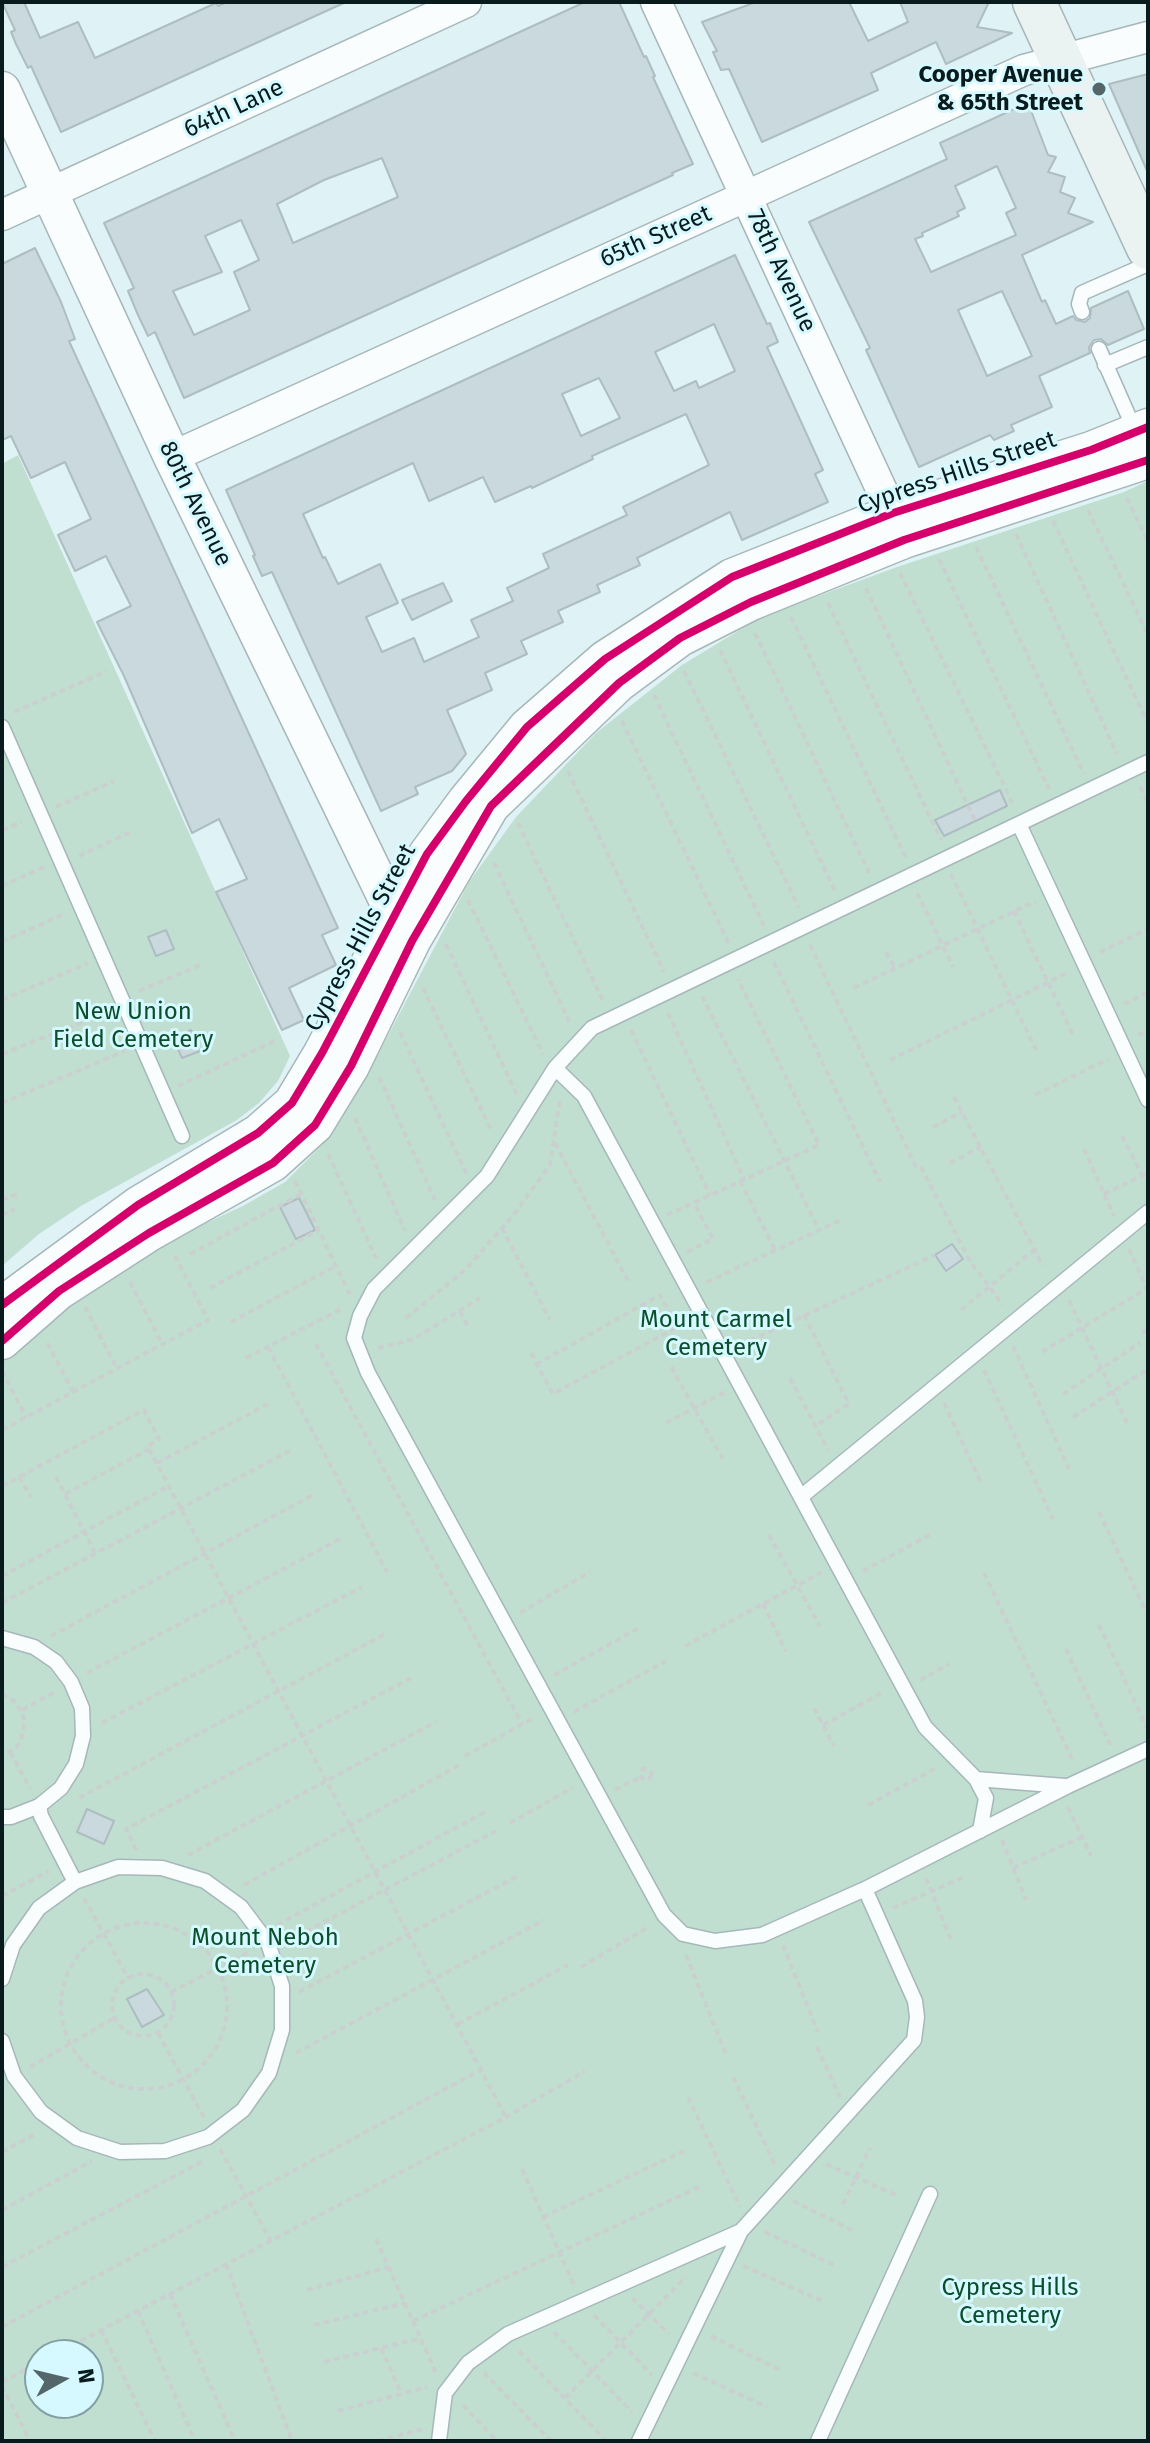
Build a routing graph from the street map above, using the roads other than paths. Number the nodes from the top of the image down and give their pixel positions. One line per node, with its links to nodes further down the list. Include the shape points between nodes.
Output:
1 (466, 2): 7 (street, 64th Lane)
2 (656, 2): 8 (street, 78th Avenue)
3 (1034, 2): 5 (main road)
4 (1148, 37): 5 (street, 65th Street)
5 (1060, 59): 8 (street, 65th Street, via 1024,70); 10 (main road)
6 (2, 90): 7 (street, 80th Avenue)
7 (50, 193): 9 (street, 64th Lane); 17 (street, 80th Avenue)
8 (746, 196): 17 (street, 65th Street); 18 (street, 78th Avenue)
9 (2, 215)
10 (1148, 248)
11 (1148, 264): 12 (lane, via 1082,293)
12 (1082, 312)
13 (1148, 347): 15 (lane)
14 (1099, 349): 15 (lane)
15 (1105, 365): 16 (lane)
16 (1144, 440): 18 (street, Cypress Hills Street, via 1091,450)
17 (172, 457): 22 (street, 80th Avenue)
18 (908, 543): 22 (street, Cypress Hills Street, via 732,577 605,659 527,727 427,854); 28 (street, Cypress Hills Street, via 751,602 680,638 619,683 491,806 315,1125 273,1163 59,1291)
19 (2, 727): 25 (lane)
20 (1148, 762): 21 (lane)
21 (1021, 823): 23 (lane, via 592,1028); 24 (lane, via 1080,964)
22 (394, 914): 27 (street, Cypress Hills Street, via 292,1103 258,1133 138,1205)
23 (557, 1073): 29 (lane, via 584,1096); 38 (lane, via 487,1176 357,1310 354,1338 368,1373 669,1920 683,1934 715,1941 762,1935)
24 (1148, 1100)
25 (182, 1136)
26 (1148, 1212): 29 (lane)
27 (2, 1305)
28 (2, 1341)
29 (802, 1496): 32 (lane, via 897,1689 925,1727)
30 (2, 1638): 34 (lane, via 34,1647 78,1678 83,1736 76,1764 61,1788)
31 (1148, 1749): 33 (lane)
32 (976, 1779): 33 (lane); 36 (lane, via 986,1798)
33 (1064, 1788): 36 (lane)
34 (39, 1806): 35 (lane); 37 (lane)
35 (2, 1817)
36 (980, 1831): 38 (lane)
37 (75, 1882): 39 (lane, via 39,1908 13,1945); 40 (lane, via 118,1867 162,1868 205,1881 241,1907 268,1943 282,1986 282,2030 269,2073 214,2139 165,2151 120,2152 77,2138 41,2112 14,2076)
38 (865, 1889): 42 (lane, via 915,2001 914,2040)
39 (2, 1979)
40 (2, 2041)
41 (930, 2194): 45 (lane)
42 (745, 2228): 43 (lane, via 504,2336 445,2389); 44 (lane)
43 (439, 2441)
44 (639, 2441)
45 (818, 2441)

